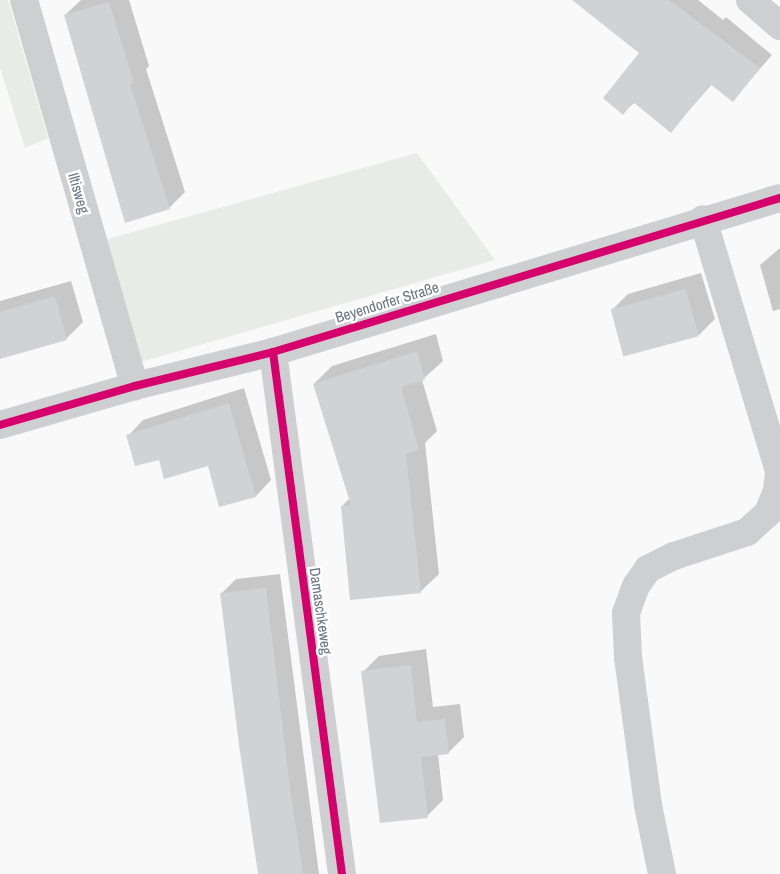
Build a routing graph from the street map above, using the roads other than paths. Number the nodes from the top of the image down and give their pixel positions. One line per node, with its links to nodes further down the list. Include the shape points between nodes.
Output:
1 (24, 0): 7 (street, Iltisweg)
2 (750, 0): 3 (street)
3 (780, 26)
4 (780, 198): 5 (street, Beyendorfer Straße)
5 (703, 219): 6 (street, Beyendorfer Straße); 9 (street)
6 (273, 352): 7 (street, Beyendorfer Straße); 10 (street, Damaschkeweg)
7 (135, 386): 8 (street, Beyendorfer Straße)
8 (0, 426)
9 (780, 471): 11 (street, via 777,491 768,513 747,532 674,556 648,569 636,586 626,612 628,656 647,795)
10 (342, 874)
11 (662, 874)

